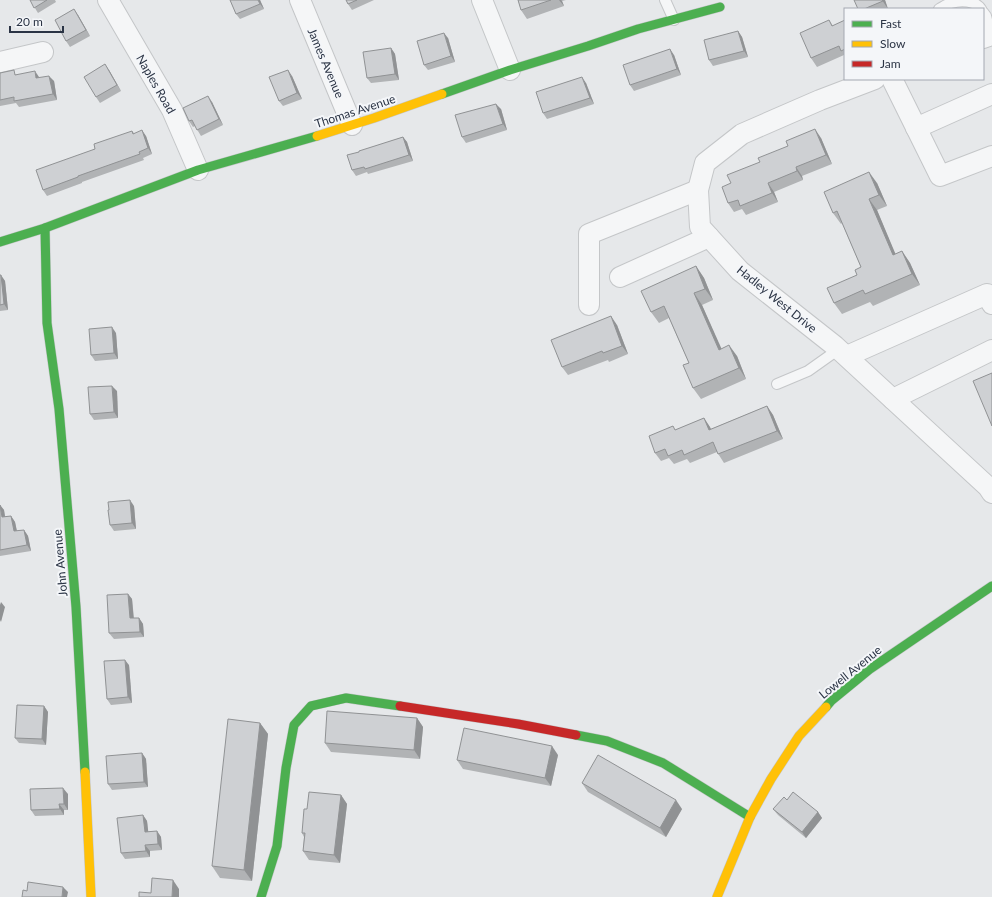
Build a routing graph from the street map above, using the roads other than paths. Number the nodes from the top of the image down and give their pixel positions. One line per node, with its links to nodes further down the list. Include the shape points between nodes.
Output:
1 (108, 0): 20 (street, Naples Road, via 172,110)
2 (300, 0): 17 (street, James Avenue)
3 (482, 0): 13 (street)
4 (665, 0): 9 (lane)
5 (720, 7): 9 (street, Thomas Avenue)
6 (941, 8): 7 (lane, via 950,3 966,1)
7 (980, 8)
8 (984, 13): 10 (lane)
9 (674, 20): 13 (street, Thomas Avenue)
10 (989, 36)
11 (43, 52): 12 (street)
12 (0, 62)
13 (510, 70): 17 (street, Thomas Avenue)
14 (871, 80): 21 (street, Hadley West Drive, via 742,134 705,163)
15 (892, 80): 18 (street)
16 (992, 94): 18 (street)
17 (352, 125): 20 (street, Thomas Avenue)
18 (916, 128): 19 (street, via 940,176)
19 (992, 156)
20 (198, 170): 22 (street, Thomas Avenue)
21 (698, 190): 23 (street, Hadley West Drive, via 700,227); 27 (street, via 589,234)
22 (45, 228): 24 (street, Thomas Avenue); 35 (street, John Avenue, via 47,323 59,409 76,607)
23 (709, 237): 25 (street); 29 (street, Hadley West Drive, via 740,271)
24 (0, 242)
25 (620, 277)
26 (992, 304): 29 (street, via 987,294)
27 (589, 305)
28 (992, 350): 31 (street)
29 (843, 353): 30 (lane); 31 (street, Hadley West Drive)
30 (777, 384)
31 (893, 399): 32 (street, Hadley West Drive)
32 (992, 493)
33 (992, 586): 34 (street, Lowell Avenue, via 870,669 831,701 799,736)
34 (750, 817): 36 (street, via 663,763 607,741 518,724 346,698 311,706 294,725 276,846); 37 (street, Lowell Avenue)
35 (91, 897)
36 (261, 897)
37 (717, 897)

